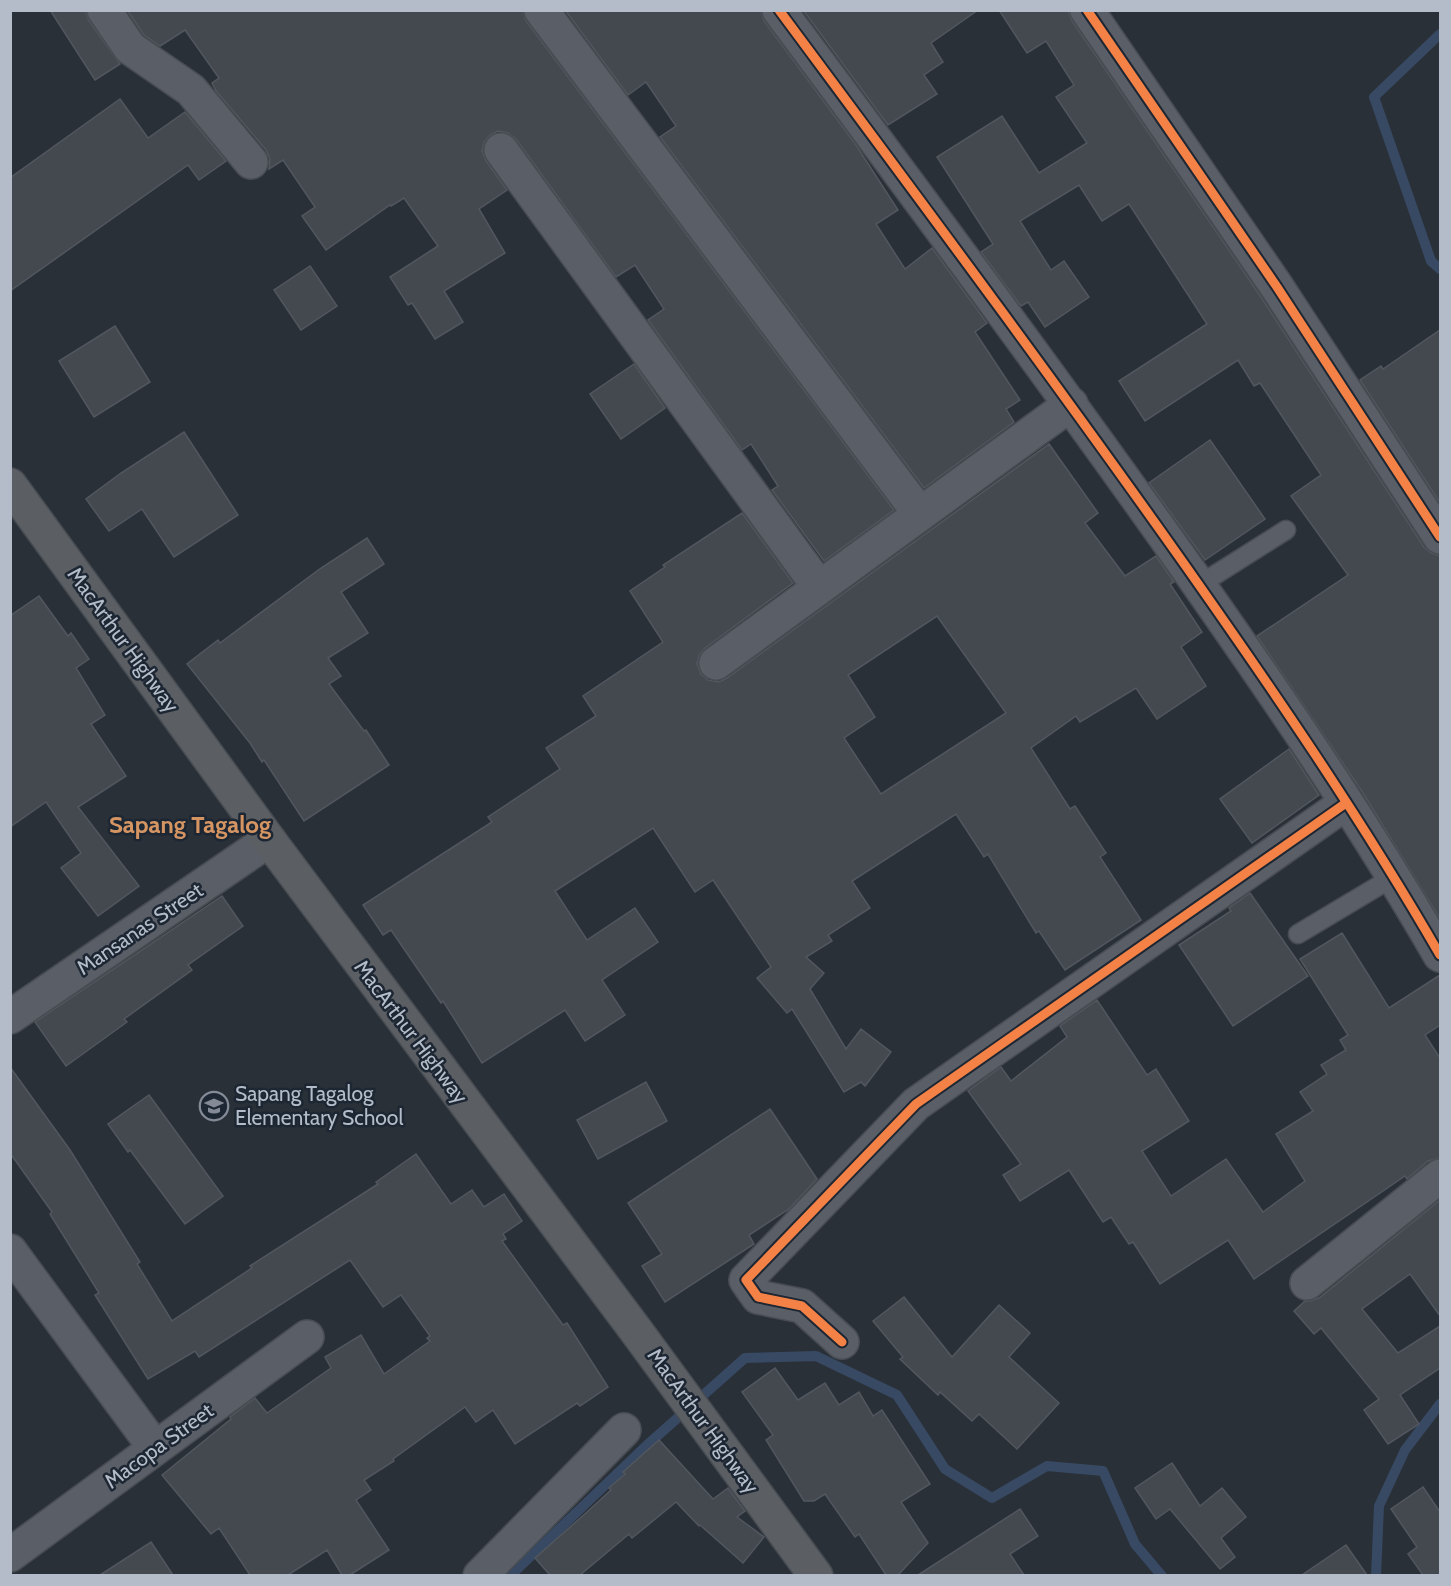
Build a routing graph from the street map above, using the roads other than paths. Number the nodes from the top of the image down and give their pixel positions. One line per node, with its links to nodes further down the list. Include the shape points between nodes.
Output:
1 (104, 10): 6 (street, via 130,48 191,90)
2 (542, 10): 9 (street)
3 (779, 10): 7 (street)
4 (1088, 10): 11 (street, via 1277,287)
5 (501, 150): 13 (street)
6 (251, 162)
7 (1071, 404): 9 (street); 12 (street)
8 (10, 485): 16 (highway, MacArthur Highway)
9 (920, 514): 13 (street)
10 (1287, 530): 12 (lane)
11 (1440, 537)
12 (1199, 585): 15 (street)
13 (819, 587): 14 (street)
14 (716, 663)
15 (1346, 803): 17 (street); 25 (street, via 916,1104 746,1280 758,1297 802,1306)
16 (269, 840): 20 (street, Mansanas Street); 30 (highway, MacArthur Highway)
17 (1395, 876): 18 (lane); 19 (street)
18 (1298, 934)
19 (1440, 955)
20 (10, 1017)
21 (1440, 1176): 23 (street)
22 (10, 1251): 27 (street)
23 (1307, 1283)
24 (307, 1336): 27 (street, Macopa Street)
25 (842, 1341)
26 (624, 1430): 29 (street)
27 (155, 1448): 28 (street, Macopa Street)
28 (10, 1555)
29 (480, 1575)
30 (816, 1575)

